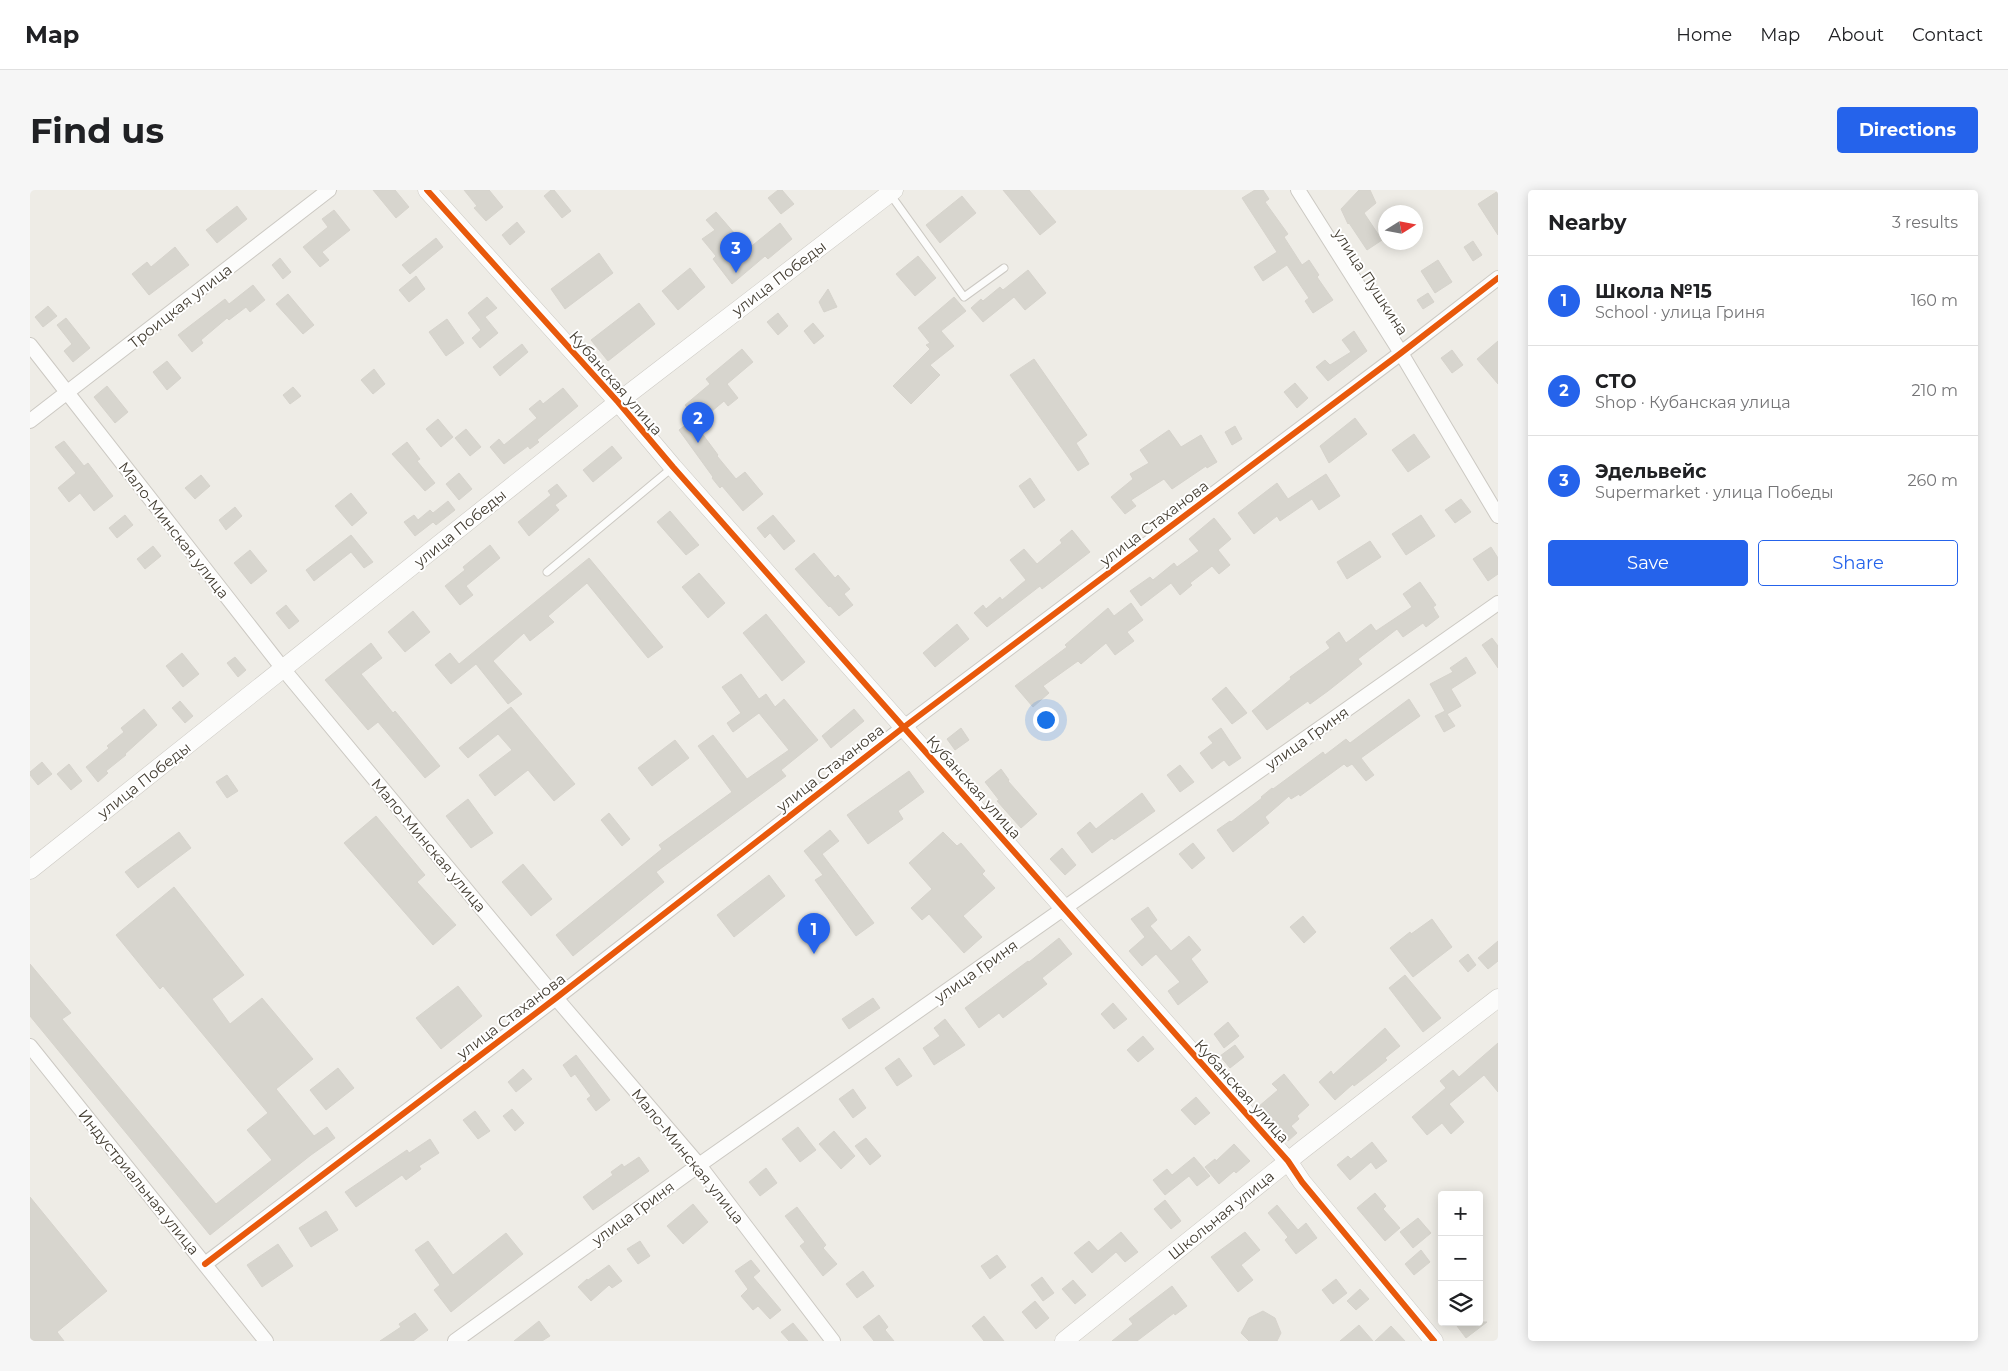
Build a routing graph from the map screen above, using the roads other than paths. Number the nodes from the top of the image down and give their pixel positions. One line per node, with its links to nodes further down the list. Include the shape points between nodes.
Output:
1 (329, 190): 9 (street, Троицкая улица)
2 (427, 190): 10 (street, Кубанская улица)
3 (1298, 190): 8 (street, улица Пушкина)
4 (892, 192): 5 (lane, via 964,297); 10 (street, улица Победы)
5 (1004, 268)
6 (1498, 278): 8 (street, улица Стаханова)
7 (30, 345): 9 (street, Мало-Минская улица)
8 (1401, 353): 13 (street, улица Пушкина); 17 (street, улица Стаханова)
9 (67, 394): 11 (street, Троицкая улица); 16 (street, Мало-Минская улица)
10 (618, 402): 12 (street, Кубанская улица); 16 (street, улица Победы)
11 (30, 421)
12 (673, 467): 14 (lane); 17 (street, Кубанская улица)
13 (1498, 516)
14 (546, 572)
15 (1498, 603): 19 (street, улица Гриня)
16 (284, 670): 18 (street, улица Победы); 20 (street, Мало-Минская улица)
17 (904, 727): 19 (street, Кубанская улица); 20 (street, улица Стаханова)
18 (30, 870)
19 (1065, 909): 23 (street, Кубанская улица); 24 (street, улица Гриня)
20 (556, 998): 24 (street, Мало-Минская улица); 25 (street, улица Стаханова)
21 (1498, 998): 23 (street, Школьная улица)
22 (30, 1046): 25 (street, Индустриальная улица)
23 (1288, 1162): 29 (street, Школьная улица); 30 (street, Кубанская улица)
24 (699, 1166): 27 (street, улица Гриня); 28 (street, Мало-Минская улица)
25 (205, 1264): 26 (street, Индустриальная улица)
26 (266, 1341)
27 (455, 1341)
28 (833, 1341)
29 (1064, 1341)
30 (1434, 1341)

